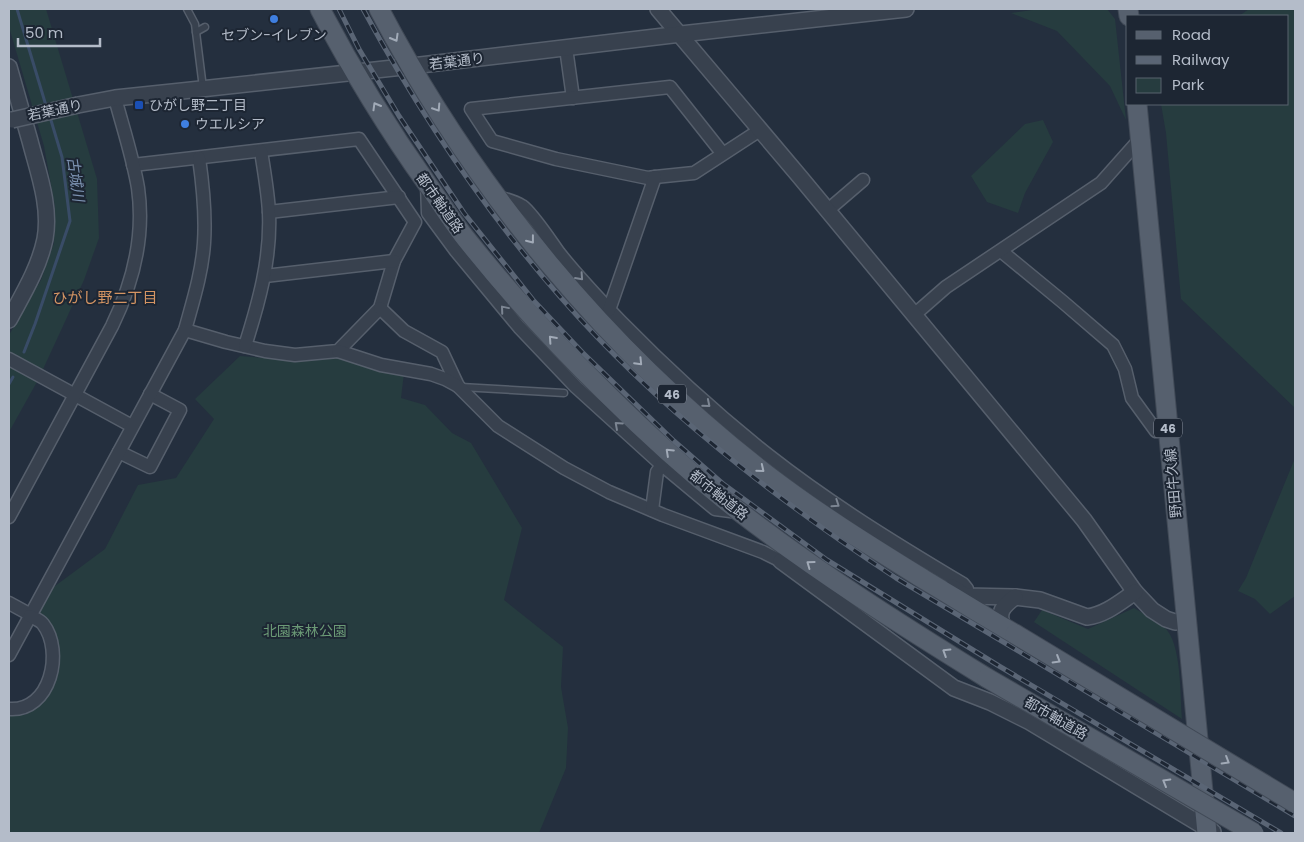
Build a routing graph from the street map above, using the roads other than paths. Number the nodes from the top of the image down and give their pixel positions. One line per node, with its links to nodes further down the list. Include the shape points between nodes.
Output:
1 (187, 9): 7 (lane)
2 (320, 9): 12 (main road, 都市軸道路)
3 (379, 9): 10 (main road, 46, one-way to 10)
4 (658, 9): 8 (street)
5 (906, 9): 8 (street, 若葉通り)
6 (205, 27): 7 (lane)
7 (196, 32): 13 (lane)
8 (681, 34): 9 (street, 若葉通り); 18 (street)
9 (566, 48): 10 (street, 若葉通り); 15 (street)
10 (412, 66): 12 (street, 若葉通り); 27 (main road, 46, one-way to 27)
11 (9, 67): 37 (street, via 40,176 46,218 40,257)
12 (355, 71): 13 (street, 若葉通り); 26 (main road, 都市軸道路, one-way to 12)
13 (203, 88): 14 (street, 若葉通り)
14 (114, 98): 17 (street, 若葉通り, bridge); 23 (street)
15 (573, 98): 21 (street, via 670,87); 24 (street, via 471,109 492,141 556,159)
16 (1137, 105): 19 (main road, 野田牛久線 / 46)
17 (10, 120)
18 (760, 130): 21 (street); 29 (street)
19 (1140, 138): 31 (street, via 1101,183); 47 (main road, 野田牛久線 / 46)
20 (261, 151): 22 (street); 28 (street, via 359,139); 30 (street)
21 (723, 154): 24 (street, via 694,173)
22 (199, 158): 23 (street); 38 (street, via 204,193 204,244 201,271)
23 (133, 165): 45 (street, via 140,206 140,232 133,276 120,311)
24 (655, 177): 35 (street)
25 (863, 180): 29 (street)
26 (427, 184): 49 (street, one-way to 26, via 576,387 518,327 428,213); 51 (main road, 都市軸道路, one-way to 26, via 680,462 562,350 465,239)
27 (497, 197): 35 (street, one-way to 35, via 524,207); 54 (main road, 46, one-way to 54, via 590,312 670,392 770,477)
28 (399, 198): 30 (street); 32 (street, via 415,222)
29 (828, 210): 36 (street)
30 (269, 212): 33 (street)
31 (1001, 251): 36 (street, via 946,286); 47 (street, via 1112,345 1126,368 1132,398 1156,431)
32 (394, 262): 33 (street); 34 (street)
33 (265, 276): 39 (street)
34 (380, 308): 40 (street); 42 (street, via 404,331 442,352)
35 (609, 310): 53 (street, one-way to 53, via 701,399 768,455)
36 (914, 315): 56 (street, via 1084,520)
37 (9, 320)
38 (185, 330): 39 (street); 44 (street)
39 (245, 346): 40 (street, via 295,355)
40 (338, 351): 42 (street, via 381,365 445,378)
41 (9, 359): 45 (street)
42 (459, 387): 43 (lane); 50 (street, via 515,437 601,488)
43 (564, 392)
44 (150, 394): 46 (street); 48 (street, via 180,410 150,467)
45 (74, 395): 46 (street); 52 (street)
46 (132, 426): 48 (street)
47 (1168, 431): 61 (main road, 野田牛久線 / 46)
48 (119, 452): 60 (street)
49 (662, 465): 50 (street, via 657,472); 51 (street, via 716,509)
50 (652, 510): 55 (street, via 764,552)
51 (740, 512): 67 (main road, 都市軸道路, one-way to 51, bridge, via 987,678 878,610 820,572)
52 (9, 517)
53 (866, 524): 54 (street); 58 (street, via 963,584 967,589)
54 (867, 545): 58 (main road, 46)
55 (781, 562): 66 (street, via 954,688 1030,722)
56 (1135, 592): 57 (street, via 1108,611 1087,617 1040,600); 61 (street, via 1166,619)
57 (1015, 597): 58 (street); 62 (street, via 1006,604 1000,619)
58 (965, 600): 62 (main road, 46)
59 (9, 603): 60 (street)
60 (30, 615): 63 (street); 64 (street, via 42,622 48,633 52,651 50,676 39,698 32,704 22,709)
61 (1187, 621): 66 (main road, 野田牛久線 / 46)
62 (1009, 631): 65 (main road, 46, one-way to 65, bridge)
63 (9, 655)
64 (9, 709)
65 (1295, 803)
66 (1210, 832)
67 (1254, 833)

